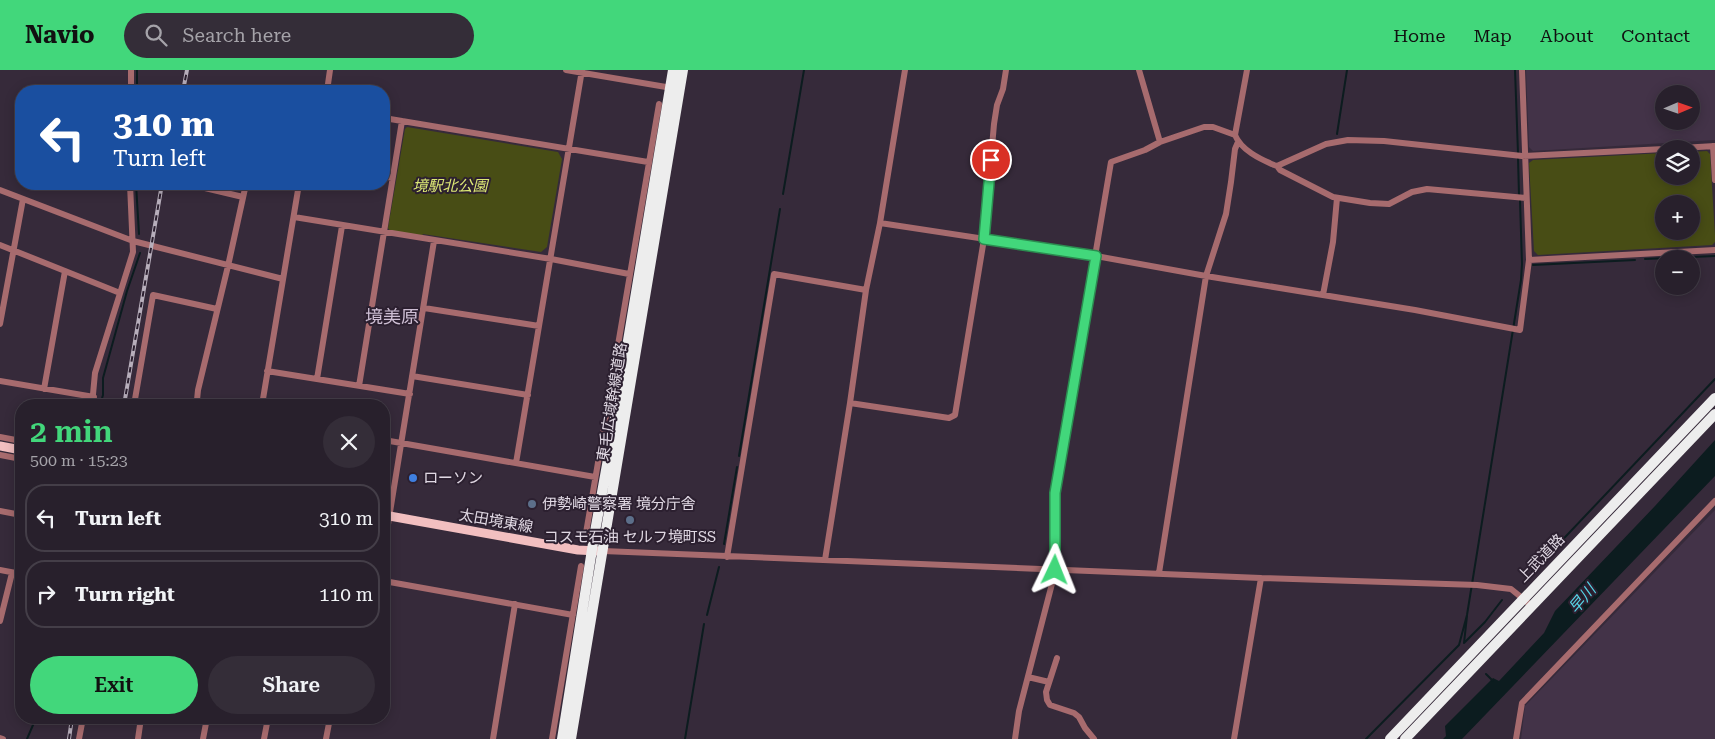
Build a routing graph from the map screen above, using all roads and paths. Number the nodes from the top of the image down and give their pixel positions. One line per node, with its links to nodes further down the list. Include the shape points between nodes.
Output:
1 (131, 70): 12 (street)
2 (330, 70): 13 (street)
3 (566, 70): 11 (street)
4 (673, 70): 14 (highway, 東毛広域幹線道路)
5 (683, 70): 14 (highway, 東毛広域幹線道路)
6 (905, 70): 42 (street)
7 (1006, 70): 45 (street, via 994,124)
8 (1139, 70): 19 (street)
9 (1247, 70): 18 (street)
10 (1522, 70): 25 (street)
11 (582, 71): 14 (street); 23 (street)
12 (132, 85)
13 (327, 85)
14 (675, 89): 36 (highway, 東毛広域幹線道路); 100 (highway, 東毛広域幹線道路)
15 (659, 104): 26 (street)
16 (390, 119): 17 (street)
17 (402, 121): 23 (street); 28 (street)
18 (1235, 135): 19 (street, via 1209,127); 20 (street)
19 (1160, 142): 51 (street, via 1111,162)
20 (1238, 142): 27 (street, via 1246,150); 57 (street, via 1226,214)
21 (1714, 146): 22 (street); 29 (street)
22 (1700, 147)
23 (569, 148): 26 (street); 52 (street)
24 (1655, 149): 25 (street)
25 (1520, 156): 27 (street, via 1348,140 1326,144); 38 (street)
26 (648, 162): 40 (street)
27 (1277, 166): 37 (street, via 1303,183)
28 (392, 178): 44 (street)
29 (1715, 180)
30 (0, 190): 39 (street)
31 (130, 190): 46 (street)
32 (216, 190): 35 (street)
33 (244, 190): 35 (street)
34 (298, 190): 41 (street)
35 (243, 196): 54 (street)
36 (652, 198): 40 (street); 83 (highway, 東毛広域幹線道路)
37 (1337, 198): 38 (street, via 1384,204 1427,189); 61 (street)
38 (1526, 198): 53 (street)
39 (23, 199): 46 (street); 50 (street)
40 (641, 207): 56 (street)
41 (294, 217): 43 (street); 58 (street)
42 (880, 223): 45 (street); 59 (street)
43 (342, 226): 44 (street); 68 (street)
44 (384, 232): 47 (street); 70 (street)
45 (984, 239): 51 (street); 79 (street, via 957,411 953,418)
46 (133, 241): 54 (street); 60 (street, via 133,252)
47 (434, 241): 52 (street); 62 (street)
48 (0, 245): 50 (street)
49 (1715, 250): 53 (street)
50 (14, 251): 55 (street); 64 (street)
51 (1096, 256): 57 (street); 105 (street, via 1055,493)
52 (551, 259): 56 (street); 65 (street)
53 (1529, 260): 61 (street, via 1520,330)
54 (228, 266): 58 (street); 63 (street)
55 (65, 271): 60 (street); 71 (street)
56 (629, 274): 81 (street)
57 (1206, 276): 61 (street); 108 (street)
58 (283, 279): 66 (street)
59 (866, 290): 79 (street); 101 (street, via 774,274)
60 (120, 293): 74 (street, via 95,373)
61 (1323, 295)
62 (424, 308): 65 (street); 67 (street)
63 (217, 309): 76 (street, via 153,295); 77 (street)
64 (0, 324)
65 (540, 326): 73 (street)
66 (267, 371): 68 (street); 78 (street)
67 (412, 376): 72 (street); 73 (street)
68 (317, 379): 70 (street)
69 (0, 381): 71 (street)
70 (359, 386): 72 (street)
71 (44, 389): 74 (street)
72 (410, 394): 86 (street)
73 (528, 395): 91 (street)
74 (94, 397)
75 (1715, 398): 111 (highway, 上武道路)
76 (135, 399)
77 (197, 399)
78 (263, 399)
79 (850, 403): 102 (street)
80 (1715, 414): 113 (highway, 上武道路)
81 (605, 418): 83 (street); 92 (street)
82 (0, 437): 85 (street)
83 (612, 437): 99 (highway, 東毛広域幹線道路)
84 (390, 441): 86 (street)
85 (15, 444)
86 (401, 444): 91 (street); 93 (street)
87 (0, 446): 88 (main road)
88 (15, 447)
89 (0, 455): 90 (street)
90 (15, 458)
91 (516, 463): 92 (street)
92 (595, 477): 98 (street)
93 (390, 497)
94 (1715, 501): 140 (street, via 1522,703)
95 (0, 511): 96 (street)
96 (15, 514)
97 (390, 517): 99 (main road, 太田境東線)
98 (586, 533)
99 (592, 550): 100 (main road, 太田境東線); 119 (highway, 東毛広域幹線道路)
100 (603, 551): 101 (street); 134 (highway, 東毛広域幹線道路)
101 (727, 557): 102 (street)
102 (824, 560): 105 (street)
103 (581, 566): 114 (street)
104 (0, 570): 106 (street)
105 (1055, 570): 108 (street); 117 (street)
106 (12, 573): 107 (street); 115 (street)
107 (15, 573)
108 (1159, 573): 109 (street)
109 (1261, 578): 111 (street, via 1469,584 1511,589); 137 (street)
110 (390, 582): 112 (street)
111 (1524, 598): 113 (street); 138 (highway, 上武道路)
112 (514, 604): 114 (street); 131 (street)
113 (1532, 606): 139 (highway, 上武道路)
114 (572, 614): 120 (street)
115 (0, 621)
116 (1057, 658): 118 (street)
117 (1028, 677): 118 (street); 135 (street)
118 (1049, 682): 136 (street, via 1046,692 1050,705 1080,717)
119 (569, 694): 120 (street); 133 (highway, 東毛広域幹線道路)
120 (557, 710): 132 (street)
121 (82, 724): 126 (street)
122 (141, 724): 127 (street)
123 (206, 724): 128 (street)
124 (267, 724): 129 (street)
125 (329, 724): 130 (street)
126 (79, 739)
127 (138, 739)
128 (203, 739)
129 (264, 739)
130 (326, 739)
131 (493, 739)
132 (552, 739)
133 (562, 739)
134 (571, 739)
135 (1015, 739)
136 (1094, 739)
137 (1234, 739)
138 (1390, 739)
139 (1405, 739)
140 (1516, 739)

